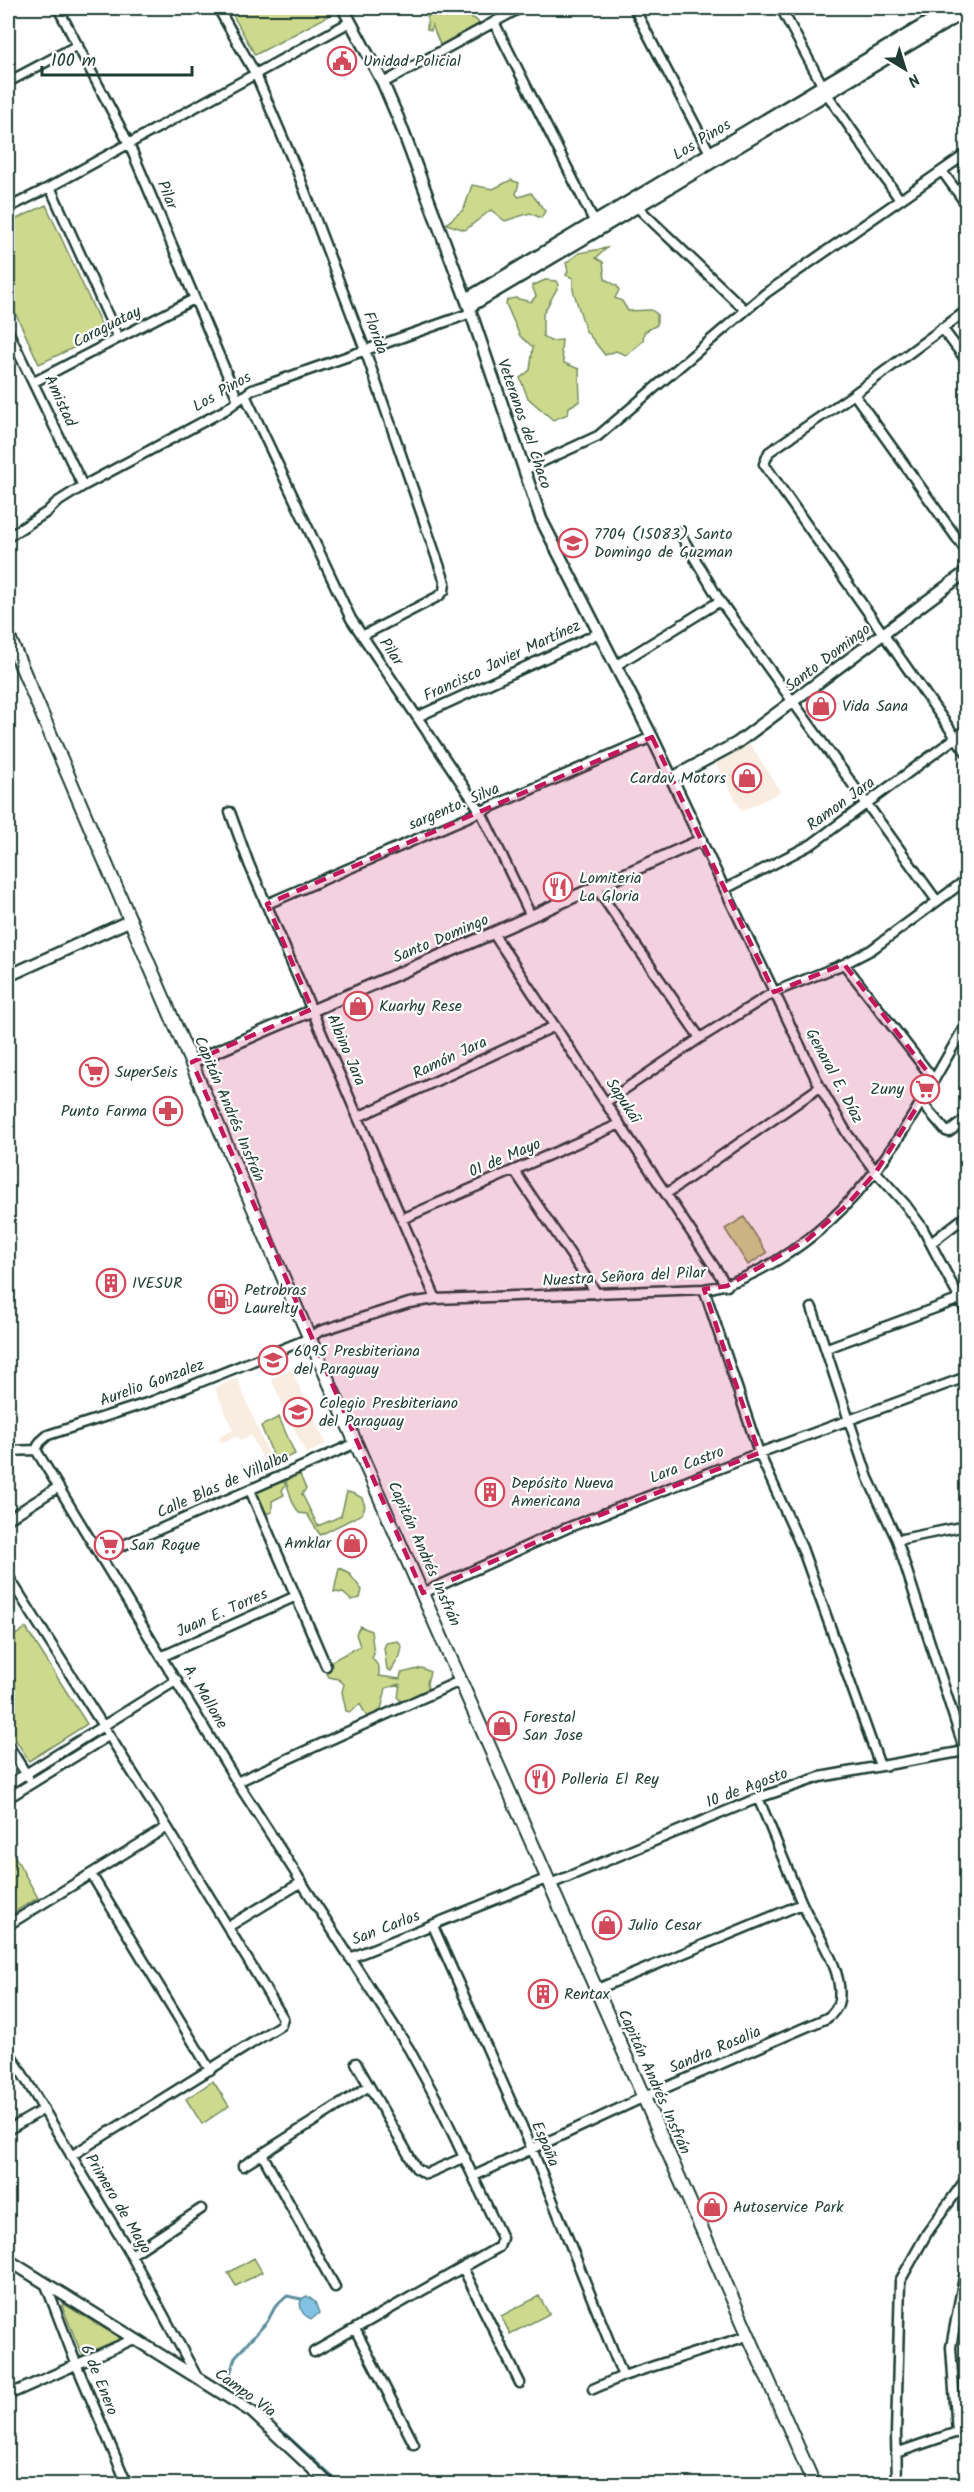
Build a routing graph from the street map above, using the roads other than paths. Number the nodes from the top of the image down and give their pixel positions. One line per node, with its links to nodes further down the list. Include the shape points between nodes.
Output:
1 (58, 8): 11 (street, Pilar)
2 (218, 8): 12 (street, Florida)
3 (343, 8): 9 (street, Veteranos del Chaco)
4 (520, 8): 10 (street)
5 (634, 8): 17 (street)
6 (781, 8): 15 (street)
7 (952, 8): 15 (street, Los Pinos)
8 (966, 11): 15 (street)
9 (350, 22): 12 (street); 14 (street, Veteranos del Chaco)
10 (494, 22): 14 (street); 25 (street)
11 (78, 45): 13 (street); 16 (street, Pilar)
12 (256, 75): 16 (street); 33 (street, Florida)
13 (8, 82)
14 (383, 82): 27 (street, Veteranos del Chaco)
15 (825, 90): 17 (street, Los Pinos); 21 (street); 22 (street)
16 (129, 144): 20 (street); 26 (street, Pilar)
17 (710, 153): 22 (street, Los Pinos)
18 (966, 154): 19 (street)
19 (942, 171): 21 (street); 23 (street)
20 (50, 187): 24 (street); 32 (street)
21 (900, 200): 28 (street)
22 (634, 204): 25 (street, Los Pinos); 28 (street)
23 (966, 204)
24 (8, 208)
25 (597, 226): 27 (street, Los Pinos)
26 (194, 299): 32 (street, Caraguatay); 37 (street, Pilar)
27 (469, 306): 33 (street, Los Pinos); 38 (street, Veteranos del Chaco)
28 (744, 309): 38 (street, via 598,436)
29 (966, 310): 30 (street)
30 (942, 328): 34 (street); 36 (street)
31 (8, 331): 35 (street, Amistad)
32 (118, 338): 35 (street, Caraguatay)
33 (365, 350): 37 (street, Los Pinos); 48 (street, Florida, via 445,587 439,596)
34 (966, 360)
35 (34, 382): 39 (street, Amistad)
36 (854, 394): 42 (street); 46 (street, via 769,452 764,464)
37 (242, 397): 39 (street, Los Pinos, via 225,410); 48 (street, Pilar)
38 (524, 470): 45 (street, Veteranos del Chaco, via 541,519)
39 (83, 486): 41 (street, Los Pinos)
40 (679, 532): 44 (street)
41 (8, 537)
42 (966, 551)
43 (966, 572): 46 (street, Santo Domingo)
44 (720, 601): 49 (street); 50 (street)
45 (599, 633): 49 (street, Veteranos del Chaco); 51 (street, Francisco Javier Martínez)
46 (884, 634): 50 (street, Santo Domingo); 54 (street)
47 (8, 635): 67 (main road, Capitán Andrés Insfrán)
48 (362, 636): 51 (street, Pilar)
49 (615, 666): 53 (street, Veteranos del Chaco)
50 (792, 704): 56 (street, Santo Domingo, via 737,743); 57 (street)
51 (417, 717): 59 (street, Pilar)
52 (966, 730): 54 (street, Ramon Jara)
53 (652, 737): 56 (street, Veteranos del Chaco); 59 (street, sargento. Silva)
54 (956, 737): 55 (street); 57 (street, Ramon Jara)
55 (966, 752)
56 (672, 778): 60 (street, Veteranos del Chaco)
57 (867, 803): 63 (street, Ramon Jara, via 812,844); 64 (street)
58 (230, 812): 65 (street, Albino Jara)
59 (481, 812): 65 (street, sargento. Silva); 66 (street, Pilar)
60 (701, 840): 62 (street, Santo Domingo); 63 (street, Genaral E. Díaz)
61 (966, 880): 64 (street)
62 (596, 886): 66 (street, Santo Domingo); 75 (street)
63 (724, 889): 71 (street, Genaral E. Díaz)
64 (937, 901): 69 (street, via 871,950)
65 (267, 903): 72 (street, Albino Jara)
66 (531, 916): 68 (street, Santo Domingo)
67 (131, 920): 70 (street); 76 (main road, Capitán Andrés Insfrán)
68 (494, 933): 72 (street, Santo Domingo); 74 (street, Sapukái)
69 (844, 964): 71 (street); 77 (street)
70 (8, 976)
71 (774, 992): 75 (street); 78 (street, Genaral E. Díaz)
72 (312, 1009): 76 (street, Santo Domingo); 81 (street, Albino Jara)
73 (966, 1024): 77 (street, Nuestra Señora del Pilar)
74 (555, 1026): 79 (street, Sapukái); 81 (street, Ramón Jara)
75 (700, 1038): 79 (street)
76 (192, 1062): 97 (main road, Capitán Andrés Insfrán)
77 (934, 1080): 80 (street, Nuestra Señora del Pilar)
78 (820, 1087): 85 (street, Genaral E. Díaz, via 848,1135); 86 (street)
79 (606, 1102): 83 (street, Sapukái)
80 (921, 1102): 82 (street, via 946,1131); 85 (street, Nuestra Señora del Pilar)
81 (358, 1117): 88 (street, Albino Jara)
82 (966, 1119)
83 (620, 1124): 84 (street, 01 de Mayo); 86 (street, Sapukái)
84 (514, 1170): 88 (street, 01 de Mayo); 92 (street)
85 (876, 1172): 89 (street, Genaral E. Díaz, via 905,1204); 90 (street, Nuestra Señora del Pilar, via 839,1214 807,1240)
86 (666, 1194): 90 (street, Sapukái)
87 (966, 1216): 89 (street)
88 (402, 1219): 93 (street, Albino Jara)
89 (931, 1243): 94 (street, Genaral E. Díaz)
90 (727, 1286): 91 (street, Nuestra Señora del Pilar)
91 (704, 1289): 92 (street, Nuestra Señora del Pilar); 104 (street)
92 (597, 1294): 93 (street, Nuestra Señora del Pilar)
93 (436, 1299): 97 (street, Nuestra Señora del Pilar, via 398,1306 320,1331)
94 (960, 1299): 96 (street, Genaral E. Díaz); 98 (street)
95 (812, 1308): 98 (street)
96 (966, 1311)
97 (310, 1338): 101 (main road, Capitán Andrés Insfrán); 102 (street, Aurelio Gonzalez, via 153,1401 48,1435)
98 (827, 1348): 100 (street)
99 (966, 1377): 100 (street, Lara Castro)
100 (850, 1422): 104 (street, Lara Castro); 109 (street, via 868,1478)
101 (356, 1443): 106 (street, Calle Blas de Villalba); 112 (main road, Capitán Andrés Insfrán)
102 (36, 1450): 103 (street); 105 (street, A. Mallone)
103 (8, 1451)
104 (759, 1453): 112 (street, Lara Castro, via 567,1528); 122 (street, via 802,1548)
105 (57, 1488): 107 (street); 110 (street, A. Mallone)
106 (250, 1490): 110 (street, Calle Blas de Villalba); 113 (street)
107 (8, 1520)
108 (966, 1526): 109 (street)
109 (897, 1540): 121 (street)
110 (101, 1555): 114 (street, A. Mallone)
111 (8, 1576): 118 (street)
112 (423, 1593): 117 (main road, Capitán Andrés Insfrán)
113 (294, 1597): 114 (street, Juan E. Torres); 115 (street)
114 (163, 1656): 116 (street, A. Mallone)
115 (326, 1666)
116 (177, 1680): 118 (street); 124 (street, A. Mallone)
117 (462, 1680): 124 (street); 132 (main road, Capitán Andrés Insfrán)
118 (102, 1727): 119 (street); 123 (street)
119 (108, 1736): 125 (street); 129 (street)
120 (8, 1745): 123 (street)
121 (966, 1753): 122 (street, 10 de Agosto)
122 (880, 1766): 128 (street, 10 de Agosto, via 820,1777)
123 (26, 1774): 125 (street); 126 (street)
124 (237, 1782): 131 (street, A. Mallone)
125 (33, 1783): 127 (street)
126 (8, 1785)
127 (8, 1798)
128 (759, 1798): 132 (street, 10 de Agosto); 133 (street)
129 (167, 1827): 130 (street); 136 (street)
130 (90, 1874): 134 (street); 141 (street)
131 (302, 1882): 136 (street); 137 (street, A. Mallone)
132 (547, 1882): 135 (street, 10 de Agosto); 138 (main road, Capitán Andrés Insfrán)
133 (802, 1904): 138 (street); 143 (street, Sandra Rosalia, via 833,1965 839,2000 835,2010 826,2019)
134 (8, 1925)
135 (433, 1926): 137 (street, San Carlos); 146 (street, España)
136 (228, 1927): 141 (street, via 283,2022)
137 (350, 1958): 149 (street, A. Mallone, via 409,2049)
138 (595, 1990): 143 (main road, Capitán Andrés Insfrán)
139 (8, 2050): 144 (street, Primero de Mayo)
140 (356, 2063): 142 (street)
141 (210, 2070): 148 (street)
142 (369, 2085): 147 (street); 149 (street, via 418,2170 426,2174)
143 (642, 2097): 146 (street, Sandra Rosalia); 161 (main road, Capitán Andrés Insfrán)
144 (44, 2109): 145 (street); 148 (street, Primero de Mayo)
145 (8, 2130)
146 (532, 2149): 151 (street, Sandra Rosalia); 165 (street, España)
147 (262, 2154): 150 (street); 159 (street)
148 (72, 2156): 154 (street, Primero de Mayo)
149 (465, 2157): 151 (street, A. Mallone)
150 (243, 2166)
151 (474, 2176): 156 (street, A. Mallone, via 502,2242)
152 (966, 2179): 173 (street, via 927,2233 900,2281)
153 (201, 2209): 154 (street)
154 (131, 2255): 166 (street, Primero de Mayo)
155 (8, 2259): 158 (street, Campo Via)
156 (464, 2268): 160 (street); 167 (street)
157 (964, 2277): 171 (street, via 951,2347)
158 (46, 2285): 162 (street, Campo Via); 164 (street, 6 de Enero)
159 (335, 2287)
160 (355, 2329): 163 (street); 172 (street)
161 (747, 2336): 165 (street); 176 (main road, Capitán Andrés Insfrán)
162 (134, 2339): 164 (street); 166 (street, Campo Via)
163 (314, 2352)
164 (77, 2366): 169 (street); 174 (street, 6 de Enero)
165 (623, 2376): 168 (street)
166 (197, 2377): 175 (street, Campo Via, via 252,2412)
167 (520, 2382)
168 (593, 2389)
169 (8, 2396)
170 (966, 2429): 171 (street)
171 (957, 2433): 173 (street)
172 (414, 2444)
173 (896, 2453): 177 (street)
174 (127, 2484)
175 (329, 2484)
176 (814, 2484)
177 (897, 2484)

